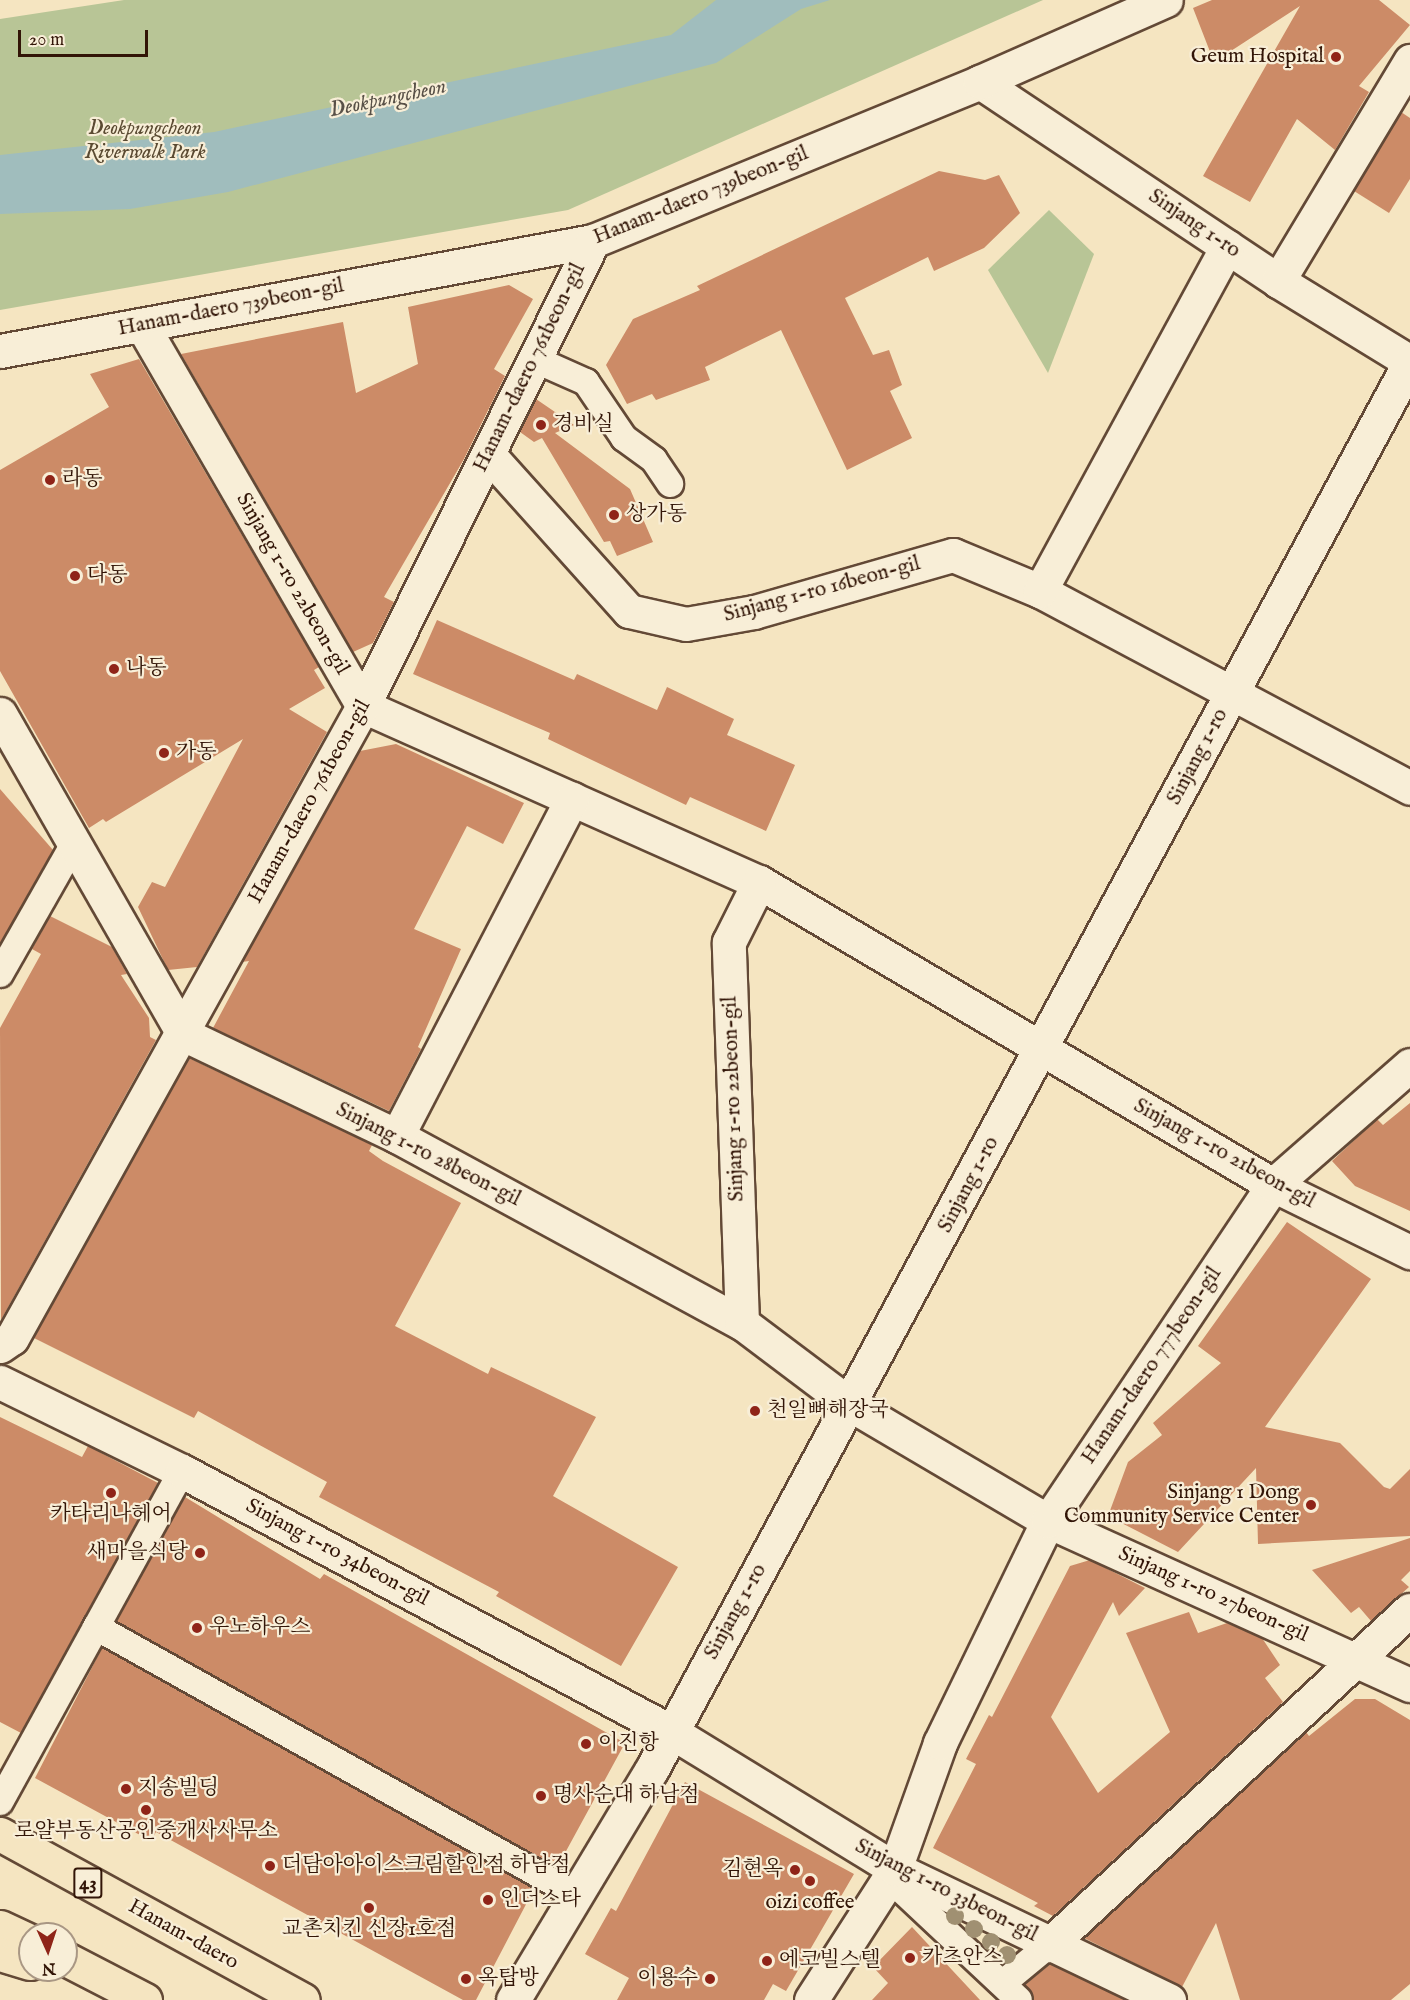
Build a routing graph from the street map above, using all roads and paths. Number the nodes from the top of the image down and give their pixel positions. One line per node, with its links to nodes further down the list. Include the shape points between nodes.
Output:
1 (1166, 0): 3 (street, Hanam-daero 739beon-gil)
2 (1410, 61): 6 (street)
3 (980, 82): 4 (street, Hanam-daero 739beon-gil); 5 (street, Sinjang 1-ro)
4 (593, 241): 7 (street, Hanam-daero 739beon-gil); 9 (street, Hanam-daero 761beon-gil)
5 (1227, 246): 6 (street, Sinjang 1-ro); 13 (street)
6 (1278, 280): 10 (street, Sinjang 1-ro)
7 (142, 325): 8 (street, Hanam-daero 739beon-gil); 15 (street, Sinjang 1-ro 22beon-gil)
8 (0, 351)
9 (534, 359): 11 (street, Hanam-daero 761beon-gil); 12 (lane, via 586,382 624,438 654,460)
10 (1410, 362): 14 (street, Sinjang 1-ro)
11 (488, 454): 13 (street, Sinjang 1-ro 16beon-gil, via 629,611 686,624 754,612 953,555); 15 (street, Hanam-daero 761beon-gil)
12 (670, 484)
13 (1040, 591): 14 (street, Sinjang 1-ro 16beon-gil)
14 (1233, 692): 17 (street, Sinjang 1-ro 16beon-gil); 23 (street, Sinjang 1-ro)
15 (363, 706): 18 (street); 22 (street, Hanam-daero 761beon-gil)
16 (0, 714): 19 (street)
17 (1410, 788)
18 (572, 799): 20 (street); 25 (street)
19 (74, 844): 21 (lane); 22 (street)
20 (759, 882): 23 (street); 28 (street, Sinjang 1-ro 22beon-gil, via 729,942)
21 (0, 974)
22 (183, 1034): 25 (street, Sinjang 1-ro 28beon-gil); 29 (street, Hanam-daero 761beon-gil, via 12,1338)
23 (1041, 1050): 26 (street, Sinjang 1-ro 21beon-gil); 31 (street, Sinjang 1-ro)
24 (1410, 1065): 26 (street, Hanam-daero 777beon-gil)
25 (397, 1136): 28 (street, Sinjang 1-ro 28beon-gil)
26 (1273, 1185): 27 (street, Sinjang 1-ro 21beon-gil); 33 (street, Hanam-daero 777beon-gil)
27 (1410, 1252)
28 (742, 1323): 31 (street, Sinjang 1-ro 28beon-gil)
29 (0, 1346)
30 (0, 1382): 32 (street, Sinjang 1-ro 34beon-gil)
31 (851, 1405): 33 (street, Sinjang 1-ro 27beon-gil); 38 (street, Sinjang 1-ro)
32 (182, 1471): 35 (lane); 38 (street, Sinjang 1-ro 34beon-gil)
33 (1048, 1521): 36 (street, Sinjang 1-ro 27beon-gil); 41 (street, Hanam-daero 777beon-gil, via 940,1743)
34 (1410, 1610): 36 (street)
35 (96, 1627): 39 (lane); 42 (lane)
36 (1356, 1660): 37 (street, Sinjang 1-ro 27beon-gil); 45 (street)
37 (1410, 1685)
38 (670, 1731): 41 (street, Sinjang 1-ro 33beon-gil); 42 (street, Sinjang 1-ro, via 652,1769)
39 (0, 1802)
40 (0, 1834): 52 (main road, Hanam-daero / 43)
41 (892, 1874): 45 (street, Sinjang 1-ro 33beon-gil); 50 (lane); 54 (street, Hanam-daero 777beon-gil)
42 (576, 1895): 53 (street, Sinjang 1-ro)
43 (0, 1927): 44 (main road)
44 (18, 1935)
45 (1049, 1945): 50 (lane); 55 (street, Sinjang 1-ro 33beon-gil)
46 (0, 1954): 47 (main road)
47 (18, 1959)
48 (78, 1965): 51 (main road)
49 (78, 1978): 51 (main road)
50 (1011, 1992)
51 (140, 1997)
52 (303, 2000)
53 (513, 2000)
54 (811, 2000)
55 (1169, 2000)

